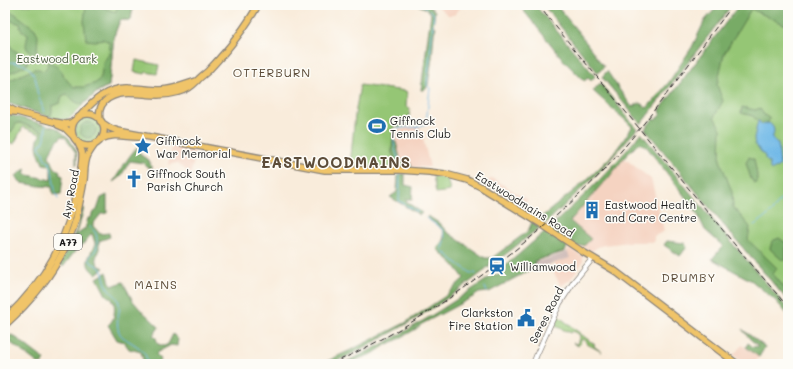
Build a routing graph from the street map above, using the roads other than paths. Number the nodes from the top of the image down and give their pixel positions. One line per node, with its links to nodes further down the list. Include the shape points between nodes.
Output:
1 (258, 5): 2 (main road, via 229,47)
2 (197, 81): 6 (main road, via 167,90 113,90 101,96); 7 (main road, via 189,88 170,94 114,95 100,107)
3 (5, 106): 5 (main road)
4 (5, 111): 5 (main road)
5 (17, 112): 8 (main road)
6 (78, 118): 7 (main road, via 91,114); 8 (main road, via 68,124); 10 (main road, via 72,127)
7 (101, 121): 9 (main road, Eastwoodmains Road, via 112,129); 11 (main road, via 104,131)
8 (54, 122): 10 (main road)
9 (148, 137): 11 (main road, Eastwoodmains Road, via 114,135); 12 (main road, Eastwoodmains Road, via 325,170 400,170 450,175 481,187)
10 (75, 138): 11 (main road, via 87,146); 13 (main road, Ayr Road / A77, via 82,152 80,172 72,215 62,241 40,279)
11 (99, 141): 14 (main road, Ayr Road / A77, via 87,157 76,219 58,263 38,291)
12 (593, 258): 15 (street, Seres Road, via 560,303); 16 (main road, Eastwoodmains Road, via 623,276)
13 (5, 319)
14 (5, 326)
15 (533, 364)
16 (737, 364)

